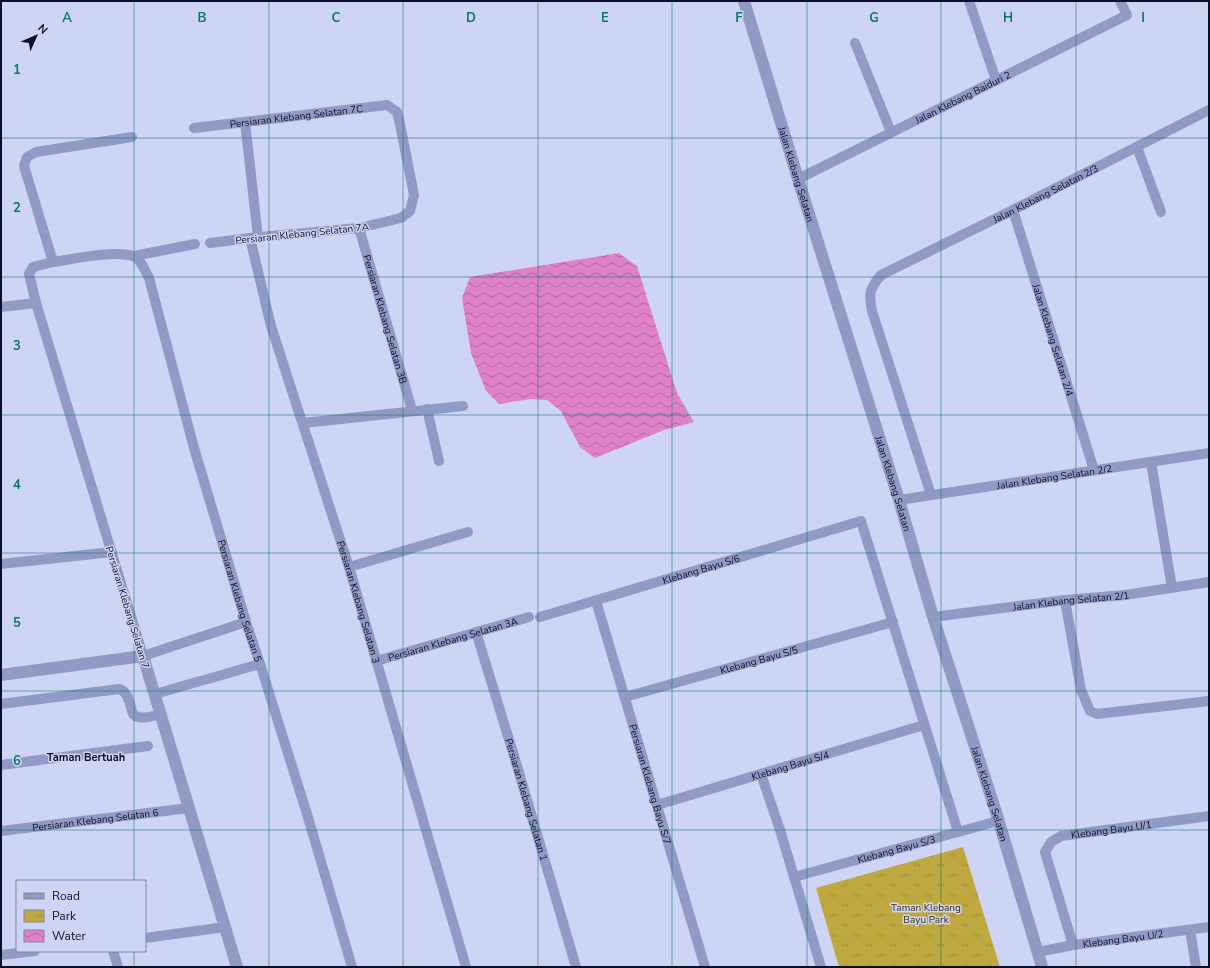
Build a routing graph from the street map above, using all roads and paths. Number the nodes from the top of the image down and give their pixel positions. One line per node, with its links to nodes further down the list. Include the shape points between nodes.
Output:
1 (744, 1): 13 (street, Jalan Klebang Selatan)
2 (969, 1): 5 (street)
3 (1120, 1): 5 (street, Jalan Klebang Baiduri 2, via 1127,15)
4 (855, 43): 10 (street)
5 (996, 80): 10 (street, Jalan Klebang Baiduri 2)
6 (1209, 110): 12 (street, Jalan Klebang Selatan 2/3)
7 (397, 112): 8 (street, Persiaran Klebang Selatan 7C, via 387,105); 16 (street, Persiaran Klebang Selatan 7A, via 414,195 410,211 401,218)
8 (245, 122): 9 (street, Persiaran Klebang Selatan 7C); 17 (street, Persiaran Klebang Selatan 3)
9 (194, 128)
10 (891, 132): 13 (street, Jalan Klebang Baiduri 2)
11 (132, 137): 21 (street, via 36,152 27,157 24,166)
12 (1137, 147): 14 (street, Jalan Klebang Selatan 2/3); 15 (street)
13 (798, 179): 33 (street, Jalan Klebang Selatan)
14 (1013, 210): 31 (street, Jalan Klebang Selatan 2/4); 32 (street, Jalan Klebang Selatan 2/3, via 881,275 870,293 872,311)
15 (1161, 212)
16 (359, 228): 17 (street, Persiaran Klebang Selatan 7A); 26 (street, Persiaran Klebang Selatan 3B)
17 (254, 238): 18 (street, Persiaran Klebang Selatan 7A); 27 (street, Persiaran Klebang Selatan 3, via 272,326)
18 (210, 243)
19 (194, 244): 20 (street)
20 (134, 256): 21 (street, Persiaran Klebang Selatan 7, via 114,254); 45 (street, Persiaran Klebang Selatan 5, via 149,278 194,448)
21 (53, 262): 22 (street, Persiaran Klebang Selatan 7, via 33,267 29,274)
22 (36, 303): 23 (street); 35 (street, Persiaran Klebang Selatan 7)
23 (1, 307)
24 (463, 406): 25 (street)
25 (427, 409): 26 (street); 29 (street)
26 (412, 410): 27 (street)
27 (303, 423): 37 (street, Persiaran Klebang Selatan 3)
28 (1209, 453): 30 (street, Jalan Klebang Selatan 2/2)
29 (439, 461)
30 (1151, 462): 31 (street, Jalan Klebang Selatan 2/2); 39 (street)
31 (1094, 470): 32 (street, Jalan Klebang Selatan 2/2)
32 (931, 495): 33 (street, Jalan Klebang Selatan 2/2)
33 (899, 500): 44 (street, Jalan Klebang Selatan)
34 (468, 532): 37 (street)
35 (112, 552): 36 (street); 48 (street, Persiaran Klebang Selatan 7)
36 (1, 564)
37 (349, 567): 49 (street, Persiaran Klebang Selatan 3)
38 (1209, 582): 39 (street, Jalan Klebang Selatan 2/1)
39 (1172, 588): 40 (street, Jalan Klebang Selatan 2/1)
40 (1065, 600): 44 (street, Jalan Klebang Selatan 2/1); 54 (street, via 1081,690 1090,711 1097,714)
41 (596, 601): 43 (street, Klebang Bayu S/6); 46 (street, Klebang Bayu S/6, via 861,521); 53 (street, Persiaran Klebang Bayu S/7)
42 (529, 617): 47 (street, Persiaran Klebang Selatan 3A)
43 (540, 617)
44 (933, 617): 64 (street, Jalan Klebang Selatan)
45 (246, 622): 48 (street); 50 (street, Persiaran Klebang Selatan 5)
46 (893, 622): 53 (street, Klebang Bayu S/5); 57 (street)
47 (476, 632): 49 (street, Persiaran Klebang Selatan 3A); 81 (street, Persiaran Klebang Selatan 1)
48 (143, 656): 51 (street); 52 (street, Persiaran Klebang Selatan 7)
49 (376, 660): 80 (street, Persiaran Klebang Selatan 3)
50 (260, 664): 52 (street); 79 (street, Persiaran Klebang Selatan 5)
51 (1, 675)
52 (155, 694): 56 (street, Persiaran Klebang Selatan 7)
53 (625, 697): 61 (street, Persiaran Klebang Bayu S/7)
54 (1209, 701)
55 (1, 704): 56 (street, via 119,689 126,694 135,716 139,718)
56 (161, 714): 62 (street, Persiaran Klebang Selatan 7)
57 (924, 725): 60 (street, Klebang Bayu S/4); 66 (street)
58 (148, 746): 59 (street)
59 (1, 765)
60 (761, 774): 61 (street, Klebang Bayu S/4); 67 (street)
61 (657, 805): 82 (street, Persiaran Klebang Bayu S/7)
62 (189, 808): 65 (street, Persiaran Klebang Selatan 6); 68 (street, Persiaran Klebang Selatan 7)
63 (1209, 816): 72 (street, Klebang Bayu U/1, via 1061,836 1050,842 1045,852)
64 (998, 821): 66 (street, Klebang Bayu S/3); 75 (street, Jalan Klebang Selatan)
65 (1, 830)
66 (958, 832): 67 (street, Klebang Bayu S/3)
67 (794, 877): 83 (street)
68 (225, 927): 71 (street); 78 (street, Persiaran Klebang Selatan 7)
69 (1209, 927): 70 (street, Klebang Bayu U/2)
70 (1190, 930): 72 (street, Klebang Bayu U/2); 85 (street)
71 (146, 938)
72 (1073, 945): 75 (street, Klebang Bayu U/2)
73 (26, 952): 76 (street)
74 (113, 952): 77 (street)
75 (1038, 952): 84 (street, Jalan Klebang Selatan)
76 (1, 955)
77 (118, 967)
78 (237, 967)
79 (352, 967)
80 (466, 967)
81 (576, 967)
82 (705, 967)
83 (821, 967)
84 (1042, 967)
85 (1196, 967)

